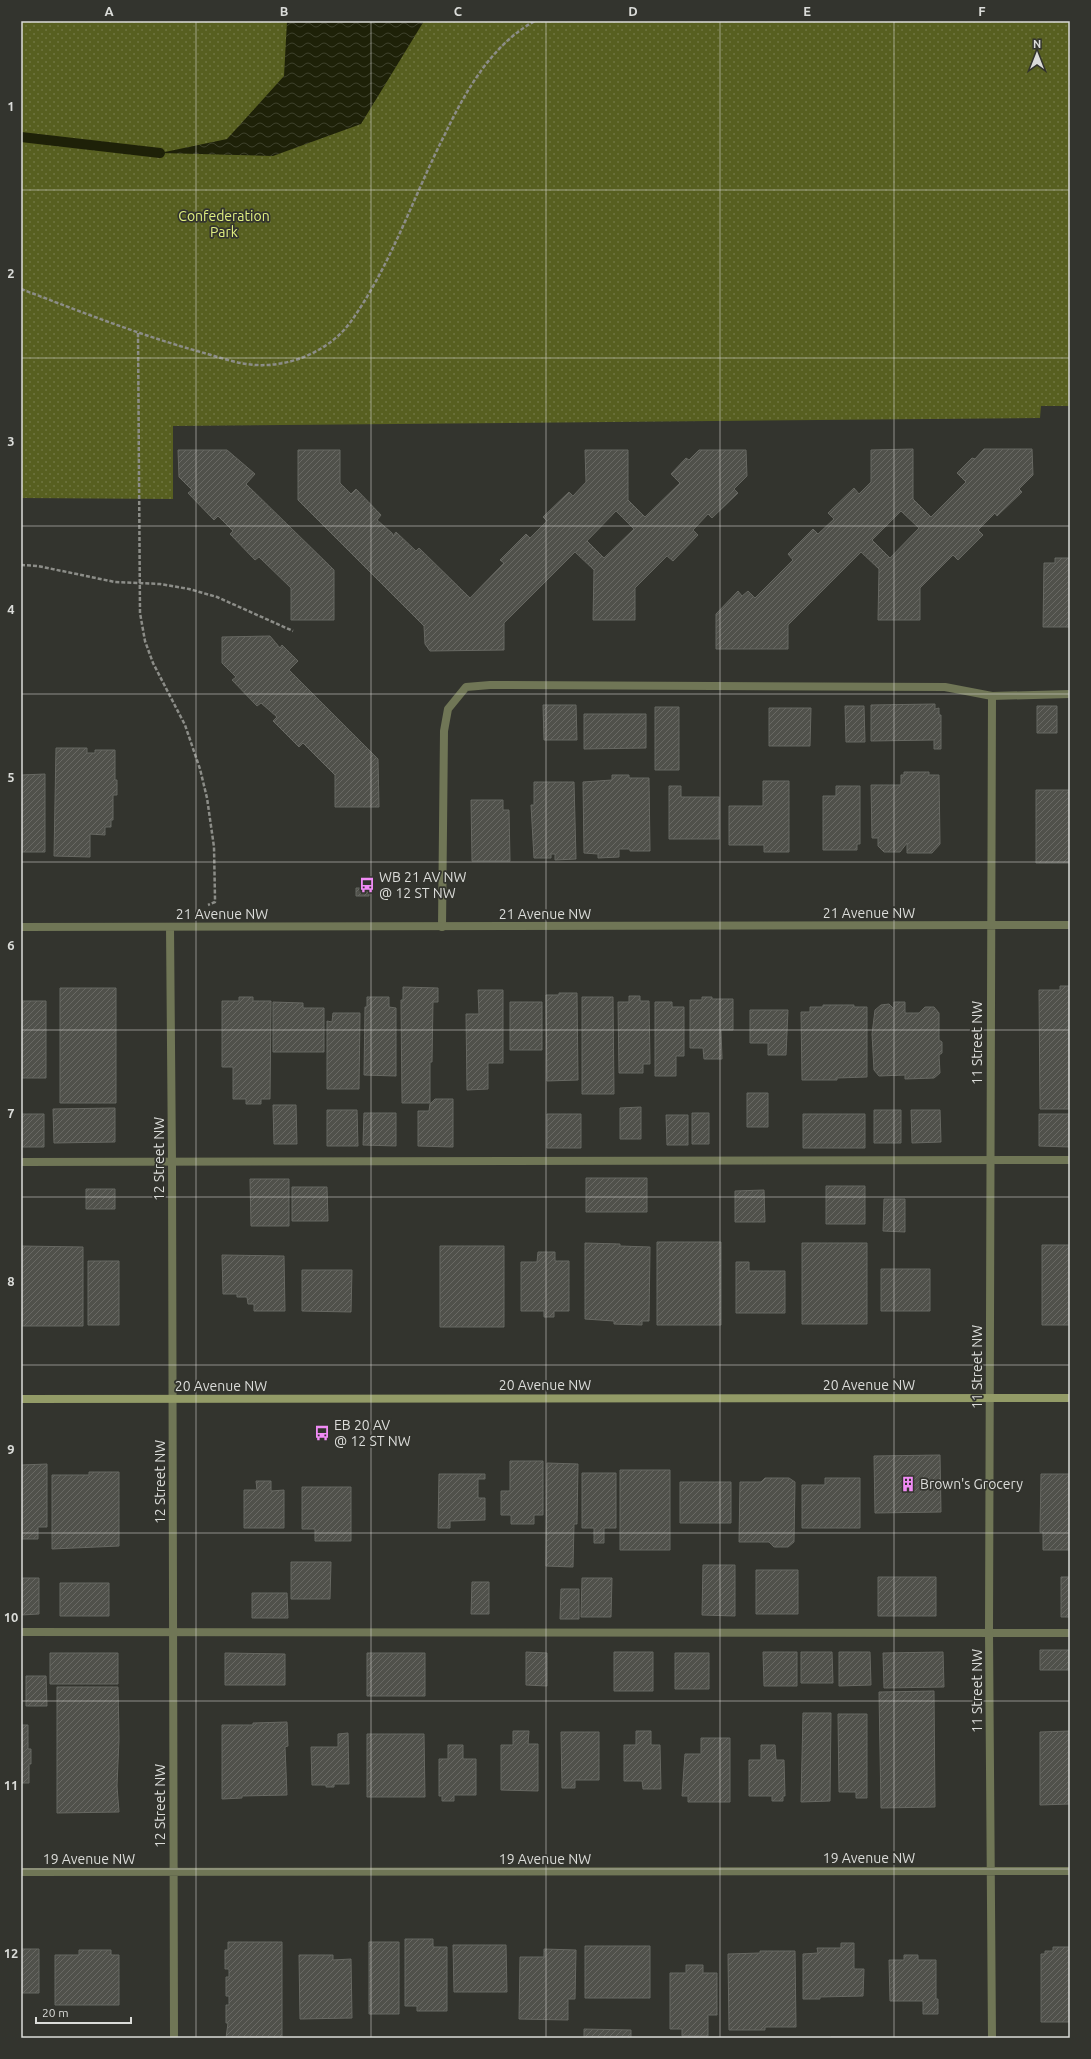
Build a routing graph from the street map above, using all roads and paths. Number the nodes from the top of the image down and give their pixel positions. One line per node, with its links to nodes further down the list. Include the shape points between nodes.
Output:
1 (534, 21): 3 (path, via 517,31 486,65 457,108 386,260 352,320 325,346 292,361 256,365)
2 (21, 289): 3 (path)
3 (138, 333): 5 (path)
4 (21, 565): 5 (path, via 38,566 115,582)
5 (140, 583): 6 (path, via 160,584 217,597); 9 (path, via 140,613 145,641 153,663 185,725 207,798 214,847 215,902)
6 (293, 631)
7 (1070, 694): 8 (street)
8 (992, 696): 10 (street, 11 Street NW); 14 (street, via 945,687 466,687 448,710 444,731)
9 (204, 908)
10 (990, 925): 11 (street, 21 Avenue NW); 14 (street, 21 Avenue NW); 15 (street, 11 Street NW)
11 (1070, 925)
12 (21, 927): 13 (street, 21 Avenue NW)
13 (170, 927): 14 (street, 21 Avenue NW); 18 (street, 12 Street NW)
14 (442, 927)
15 (990, 1160): 16 (street); 18 (street); 19 (street, 11 Street NW)
16 (1070, 1160)
17 (21, 1162): 18 (street)
18 (172, 1162): 22 (street, 12 Street NW)
19 (990, 1398): 20 (street, 20 Avenue NW); 22 (street, 20 Avenue NW); 25 (street, 11 Street NW)
20 (1070, 1398)
21 (21, 1399): 22 (street, 20 Avenue NW)
22 (172, 1399): 24 (street, 12 Street NW)
23 (21, 1632): 24 (street)
24 (173, 1632): 25 (street); 30 (street, 12 Street NW)
25 (989, 1633): 26 (street); 27 (street, 11 Street NW)
26 (1070, 1633)
27 (991, 1871): 28 (street, 19 Avenue NW); 30 (street, 19 Avenue NW); 32 (street, 11 Street NW)
28 (1070, 1871)
29 (21, 1872): 30 (street, 19 Avenue NW)
30 (173, 1872): 31 (street, 12 Street NW)
31 (174, 2038)
32 (992, 2038)

